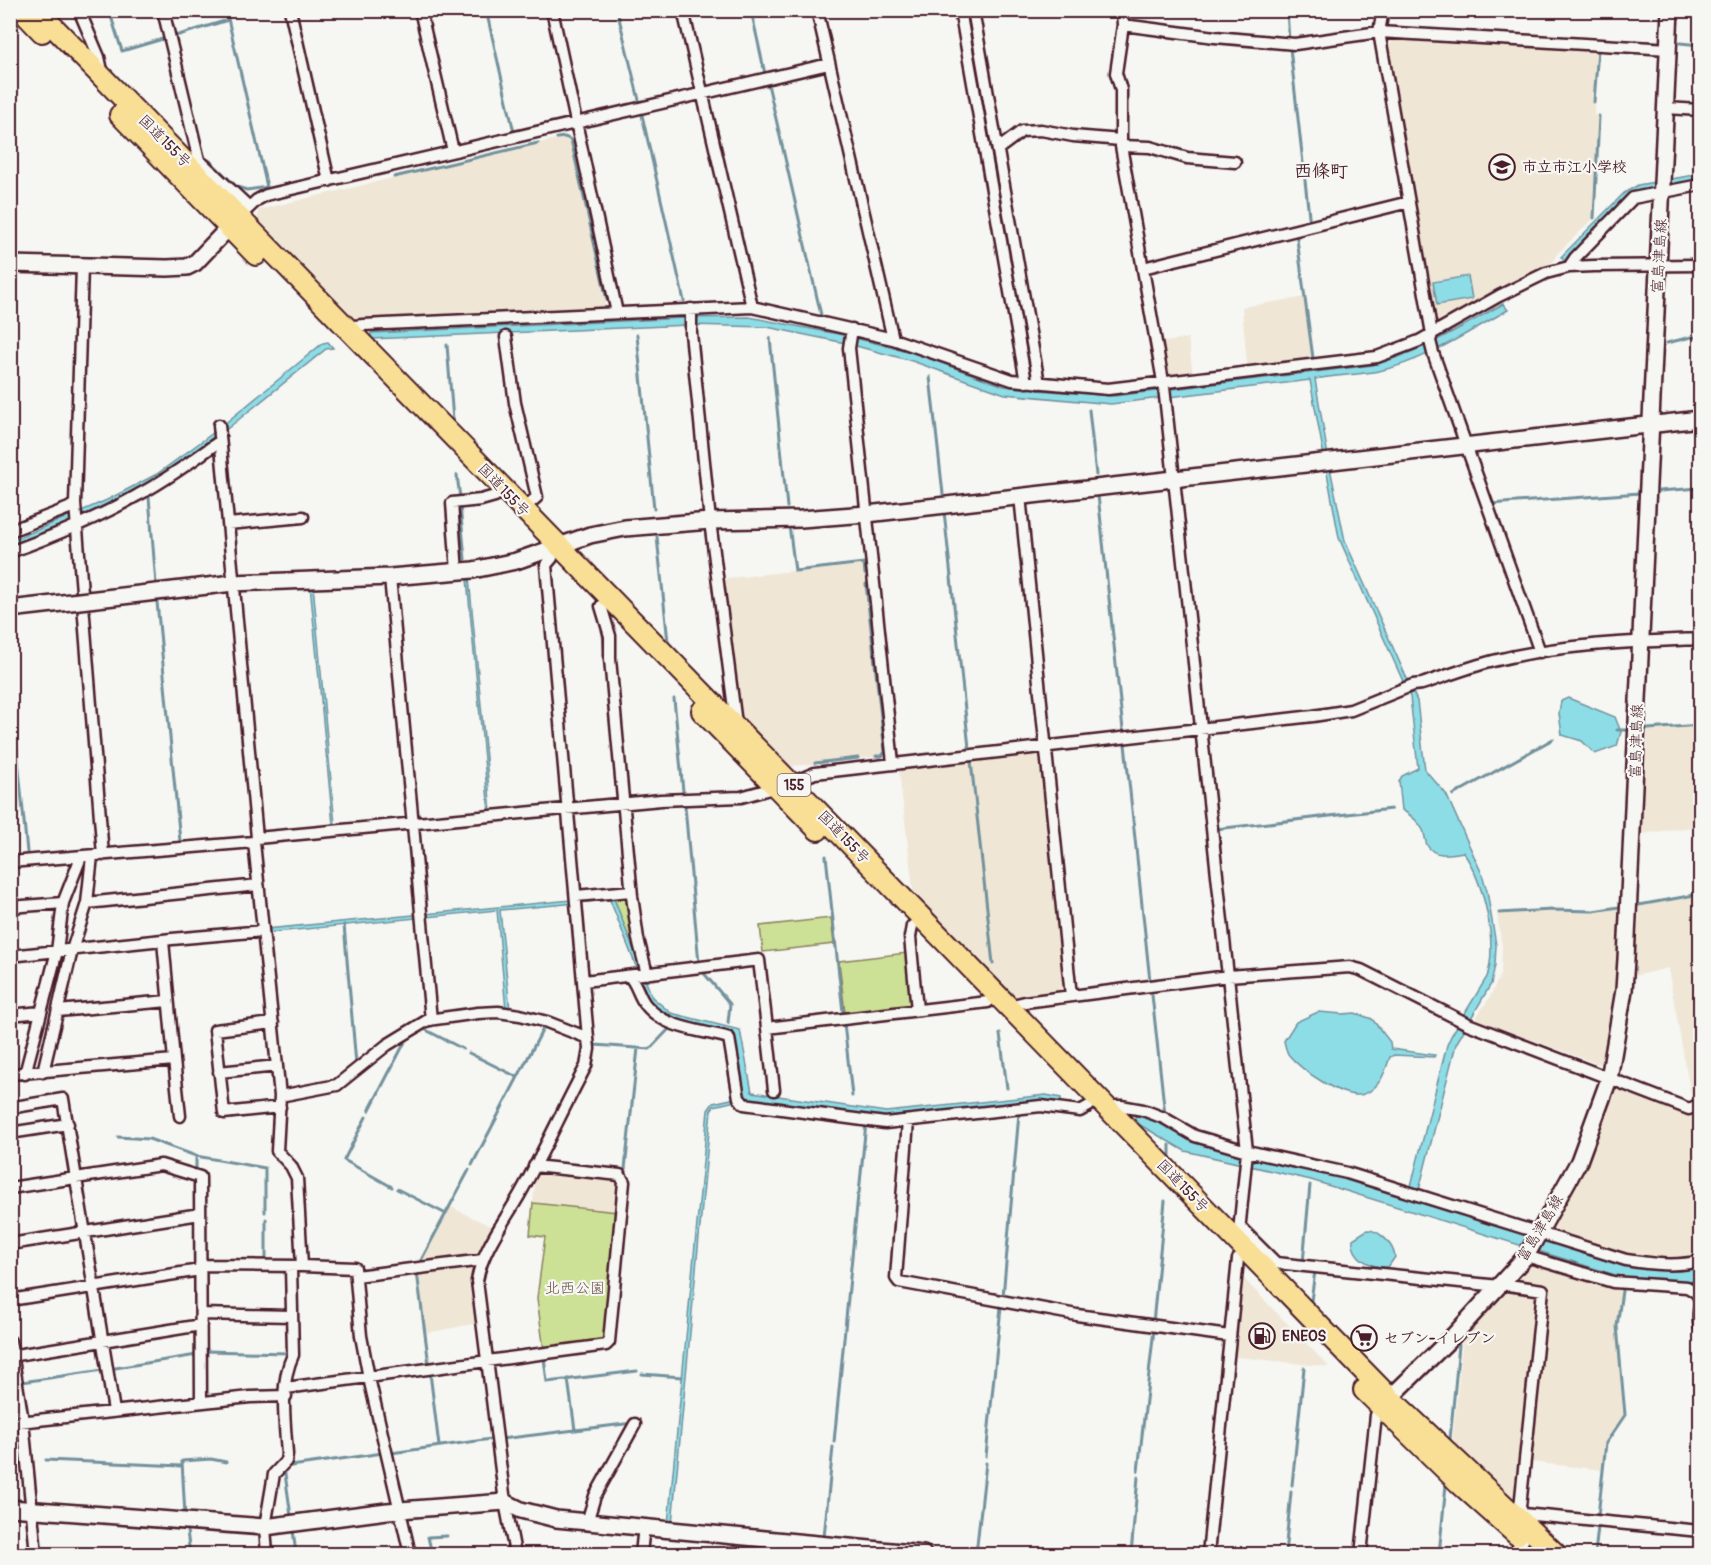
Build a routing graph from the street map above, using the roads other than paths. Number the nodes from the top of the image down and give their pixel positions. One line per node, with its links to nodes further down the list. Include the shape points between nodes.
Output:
1 (21, 10): 32 (highway, 国道155号 / 155)
2 (37, 10): 19 (highway, 国道155号 / 155)
3 (79, 10): 19 (street)
4 (164, 10): 32 (street, via 199,160)
5 (420, 10): 26 (street)
6 (552, 10): 23 (street)
7 (683, 10): 20 (street)
8 (817, 10): 18 (street)
9 (960, 10): 47 (street)
10 (973, 10): 25 (street)
11 (1122, 10): 15 (street)
12 (1383, 10): 16 (street)
13 (1670, 10): 17 (street, 富島津島線)
14 (293, 11): 28 (street)
15 (1123, 25): 16 (street, via 1295,44); 24 (street, via 1116,73 1121,90)
16 (1379, 32): 17 (street); 31 (street)
17 (1669, 49): 21 (street, 富島津島線)
18 (829, 64): 20 (street); 46 (street)
19 (104, 79): 32 (highway, 国道155号 / 155)
20 (702, 93): 23 (street); 39 (street)
21 (1666, 108): 22 (street); 30 (street, 富島津島線)
22 (1701, 110)
23 (577, 122): 26 (street); 41 (street)
24 (1121, 143): 25 (street, via 1041,130 1022,131); 27 (street, via 1187,158); 38 (street)
25 (998, 149): 47 (street)
26 (453, 151): 28 (street)
27 (1235, 162)
28 (329, 181): 32 (street, via 267,195)
29 (1701, 184): 30 (street)
30 (1662, 188): 36 (street, 富島津島線); 37 (street, via 1633,198)
31 (1408, 202): 38 (street); 45 (street)
32 (239, 217): 35 (street, via 187,267); 42 (highway, 国道155号 / 155); 53 (highway, 国道155号 / 155)
33 (10, 264): 35 (street)
34 (1701, 265): 36 (street)
35 (82, 266): 55 (street)
36 (1658, 266): 37 (street); 50 (street, 富島津島線)
37 (1569, 267): 45 (street, via 1524,283)
38 (1143, 268): 48 (street)
39 (752, 307): 40 (street); 43 (street)
40 (691, 311): 41 (street); 59 (street)
41 (617, 313): 42 (street)
42 (346, 327): 56 (highway, 国道155号 / 155)
43 (851, 332): 46 (street); 57 (street, via 849,348)
44 (506, 337): 56 (street, via 515,403 537,497)
45 (1431, 337): 48 (street, via 1377,357); 51 (street)
46 (893, 339): 47 (street, via 1012,380)
47 (1032, 383): 48 (street, via 1108,389)
48 (1163, 384): 52 (street)
49 (1701, 420): 50 (street)
50 (1652, 425): 51 (street); 71 (street, 富島津島線)
51 (1466, 447): 52 (street); 72 (street)
52 (1174, 478): 54 (street); 74 (street)
53 (495, 496): 63 (highway, 国道155号 / 155); 65 (street, via 452,503)
54 (1020, 496): 57 (street); 75 (street)
55 (75, 504): 61 (street); 62 (street)
56 (523, 509): 63 (highway, 国道155号 / 155)
57 (867, 514): 59 (street); 76 (street)
58 (303, 517): 60 (street)
59 (710, 521): 63 (street, via 626,528 590,535); 73 (street)
60 (228, 524): 61 (street, via 219,433 176,472 138,496); 67 (street)
61 (76, 525): 64 (street); 82 (street)
62 (10, 531)
63 (551, 551): 65 (street); 68 (highway, 国道155号 / 155); 73 (highway, 国道155号 / 155); 79 (street, via 546,565)
64 (10, 552)
65 (457, 572): 66 (street)
66 (390, 577): 67 (street); 80 (street)
67 (233, 583): 69 (street, bridge); 81 (street)
68 (601, 606): 77 (highway, 国道155号 / 155); 78 (street, via 610,636)
69 (10, 609)
70 (1701, 639): 71 (street)
71 (1640, 641): 72 (street); 118 (street, 富島津島線, via 1624,990)
72 (1540, 652): 74 (street, via 1494,661 1408,687 1351,710)
73 (736, 727): 77 (highway, 国道155号 / 155)
74 (1201, 728): 75 (street); 98 (street)
75 (1046, 746): 76 (street); 100 (street)
76 (893, 763): 77 (street, via 815,773)
77 (784, 785): 78 (street, via 741,797); 91 (highway, 国道155号 / 155); 103 (highway, 国道155号 / 155)
78 (623, 803): 79 (street); 86 (street)
79 (567, 809): 80 (street); 87 (street)
80 (413, 824): 81 (street); 108 (street)
81 (256, 840): 82 (street); 85 (street)
82 (98, 856): 83 (street); 89 (street)
83 (81, 857): 84 (street); 88 (street)
84 (10, 862)
85 (258, 885): 89 (street); 92 (street)
86 (631, 891): 87 (street); 97 (street)
87 (576, 899): 99 (street)
88 (63, 903): 90 (street); 95 (street)
89 (87, 903): 94 (street)
90 (10, 907)
91 (912, 926): 102 (highway, 国道155号 / 155); 104 (street)
92 (263, 932): 93 (street); 109 (street)
93 (163, 941): 94 (street); 101 (street)
94 (72, 950): 95 (street); 105 (street)
95 (57, 951): 96 (street); 106 (street)
96 (10, 956)
97 (639, 975): 99 (street); 110 (street, via 759,960); 125 (street, via 635,982 653,1014 665,1022 729,1038 739,1098 744,1104 885,1123)
98 (1228, 976): 100 (street); 118 (street, via 1350,967 1464,1022); 128 (street)
99 (584, 981): 111 (street)
100 (1071, 996): 103 (street)
101 (168, 1001): 105 (street); 112 (street)
102 (988, 1002): 104 (street); 123 (highway, 国道155号 / 155)
103 (1009, 1006): 123 (highway, 国道155号 / 155)
104 (917, 1010): 110 (street)
105 (58, 1011): 114 (street)
106 (41, 1012): 107 (street); 117 (street)
107 (10, 1015)
108 (431, 1020): 111 (street, via 498,1012 547,1022); 121 (street, via 387,1045 337,1085)
109 (273, 1023): 113 (street); 115 (street, via 215,1030)
110 (767, 1028): 119 (street)
111 (588, 1038): 129 (street, via 586,1066)
112 (174, 1060): 114 (street); 124 (street)
113 (277, 1066): 115 (street); 121 (street)
114 (43, 1072): 117 (street)
115 (219, 1072): 121 (street, via 224,1113)
116 (10, 1074): 117 (street)
117 (25, 1074)
118 (1609, 1079): 122 (street, via 1689,1109); 134 (street, 富島津島線, via 1579,1161)
119 (774, 1090)
120 (10, 1099): 126 (street, via 15,1107 63,1099)
121 (280, 1101): 140 (street, via 277,1151 297,1178)
122 (1701, 1104)
123 (1098, 1106): 125 (street, via 1080,1111 1041,1106); 128 (street, via 1143,1110 1195,1136); 135 (highway, 国道155号 / 155)
124 (180, 1116)
125 (908, 1121): 149 (street, via 896,1278 899,1282 1077,1315)
126 (68, 1124): 127 (street); 130 (street)
127 (10, 1133)
128 (1247, 1150): 134 (street, via 1318,1165); 135 (street)
129 (534, 1166): 138 (street); 153 (street, via 620,1174 624,1182 609,1342 604,1347)
130 (76, 1178): 131 (street); 132 (street, via 161,1165 200,1177); 133 (street)
131 (10, 1188)
132 (200, 1214): 133 (street); 141 (street)
133 (85, 1232): 136 (street); 144 (street)
134 (1540, 1232): 137 (street, 富島津島線); 139 (street, via 1626,1260 1678,1264)
135 (1239, 1243): 143 (street, via 1276,1263); 149 (street); 157 (highway, 国道155号 / 155)
136 (10, 1244)
137 (1526, 1256): 143 (street, 富島津島線); 148 (street, via 1613,1282 1687,1287 1700,1297)
138 (483, 1260): 142 (street); 153 (street, via 477,1281)
139 (1701, 1261)
140 (296, 1266): 141 (street); 142 (street, via 355,1268); 146 (street)
141 (200, 1267): 144 (street); 147 (street)
142 (356, 1276): 154 (street)
143 (1500, 1285): 157 (street, 富島津島線); 166 (street, via 1544,1290)
144 (94, 1286): 145 (street); 151 (street)
145 (10, 1300)
146 (291, 1316): 147 (street); 155 (street, via 293,1355)
147 (201, 1319): 151 (street); 156 (street)
148 (1701, 1327)
149 (1229, 1336): 178 (street)
150 (10, 1341): 152 (street)
151 (102, 1341): 152 (street); 158 (street)
152 (12, 1356): 159 (street)
153 (488, 1362): 154 (street); 162 (street)
154 (369, 1378): 155 (street); 164 (street)
155 (286, 1392): 156 (street); 168 (street, via 286,1461 274,1474)
156 (201, 1402): 158 (street)
157 (1386, 1403): 166 (highway, 国道155号 / 155); 171 (highway, 国道155号 / 155); 179 (street, via 1376,1415)
158 (114, 1411): 159 (street)
159 (23, 1421): 160 (street); 165 (street)
160 (10, 1423)
161 (635, 1424): 167 (street, via 595,1496)
162 (505, 1502): 164 (street); 167 (street, via 556,1519); 175 (street)
163 (10, 1508): 165 (street)
164 (400, 1510): 168 (street); 174 (street)
165 (32, 1511): 168 (street); 172 (street)
166 (1520, 1516): 170 (street); 181 (highway, 国道155号 / 155)
167 (587, 1522): 169 (street)
168 (265, 1527): 173 (street)
169 (644, 1527): 176 (street); 177 (street)
170 (1701, 1532)
171 (1520, 1548): 180 (highway, 国道155号 / 155)
172 (36, 1554)
173 (267, 1554)
174 (410, 1554)
175 (512, 1554)
176 (640, 1554)
177 (923, 1554)
178 (1208, 1554)
179 (1361, 1554)
180 (1539, 1554)
181 (1556, 1554)

